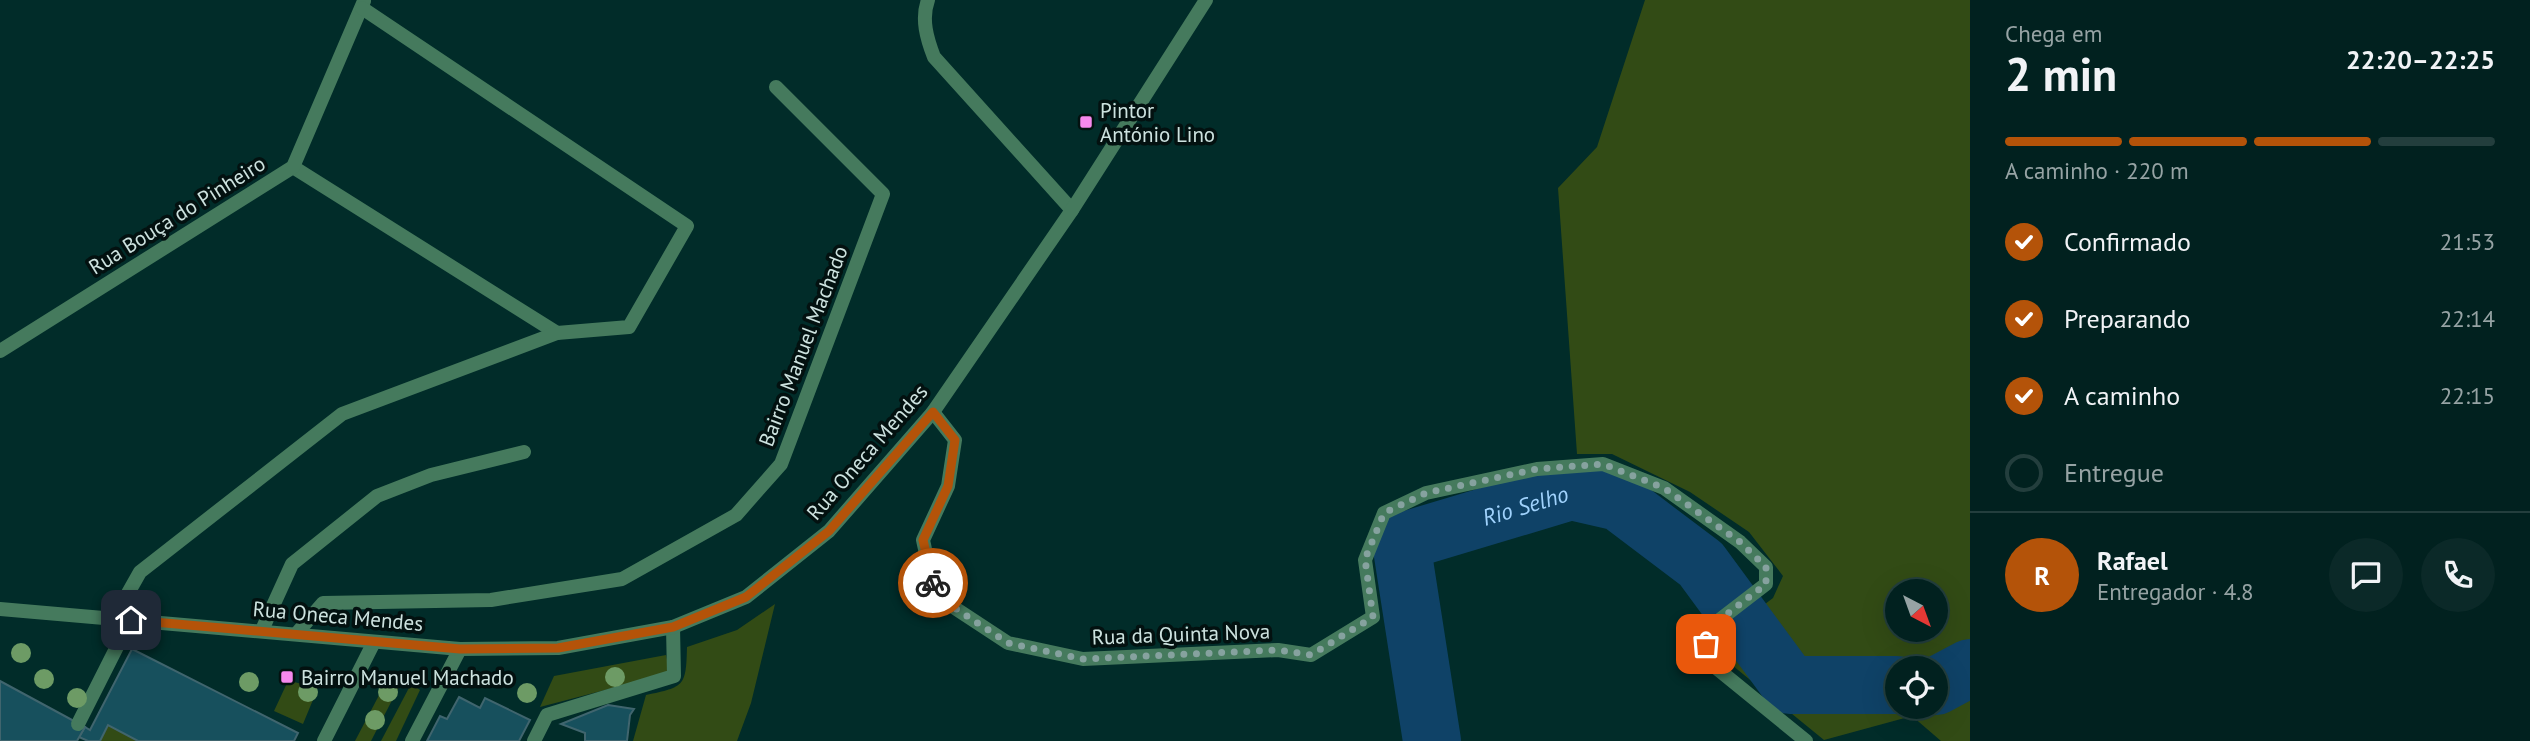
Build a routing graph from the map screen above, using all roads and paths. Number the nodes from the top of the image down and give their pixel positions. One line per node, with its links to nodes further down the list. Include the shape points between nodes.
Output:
1 (928, 0): 6 (street, via 926,36 934,57)
2 (1206, 0): 6 (street, Rua Oneca Mendes)
3 (363, 4): 5 (street, Rua Bouça do Pinheiro); 7 (street, via 687,226 629,327)
4 (776, 87): 16 (street, Bairro Manuel Machado, via 883,194 781,464 763,485 736,515 622,579 491,600 323,603)
5 (293, 167): 7 (street); 8 (street, Rua Bouça do Pinheiro)
6 (1072, 210): 9 (street, Rua Oneca Mendes)
7 (558, 333): 12 (street, via 342,414 140,572)
8 (0, 351)
9 (933, 412): 14 (street, Rua Oneca Mendes, via 829,531 746,597); 23 (street, Rua da Quinta Nova, via 955,440 948,486 923,540 935,595 1008,643 1083,659 1278,650 1311,655 1373,617 1365,559 1384,513 1426,493 1537,469 1603,464 1664,488 1740,542 1766,567 1766,584 1718,621 1706,644 1714,666)
10 (524, 452): 15 (street, via 431,475 377,496 292,564)
11 (0, 609): 12 (street, Rua Oneca Mendes)
12 (114, 618): 13 (street, Rua Oneca Mendes)
13 (131, 620): 15 (street, Rua Oneca Mendes); 19 (street)
14 (673, 627): 18 (street, Rua Oneca Mendes, via 558,648); 22 (street, via 674,676 547,715)
15 (262, 630): 16 (street, Rua Oneca Mendes)
16 (297, 633): 17 (street, Rua Oneca Mendes)
17 (374, 642): 18 (street, Rua Oneca Mendes); 20 (street)
18 (460, 649): 21 (street)
19 (78, 724)
20 (324, 741)
21 (412, 741)
22 (534, 741)
23 (1806, 741)

